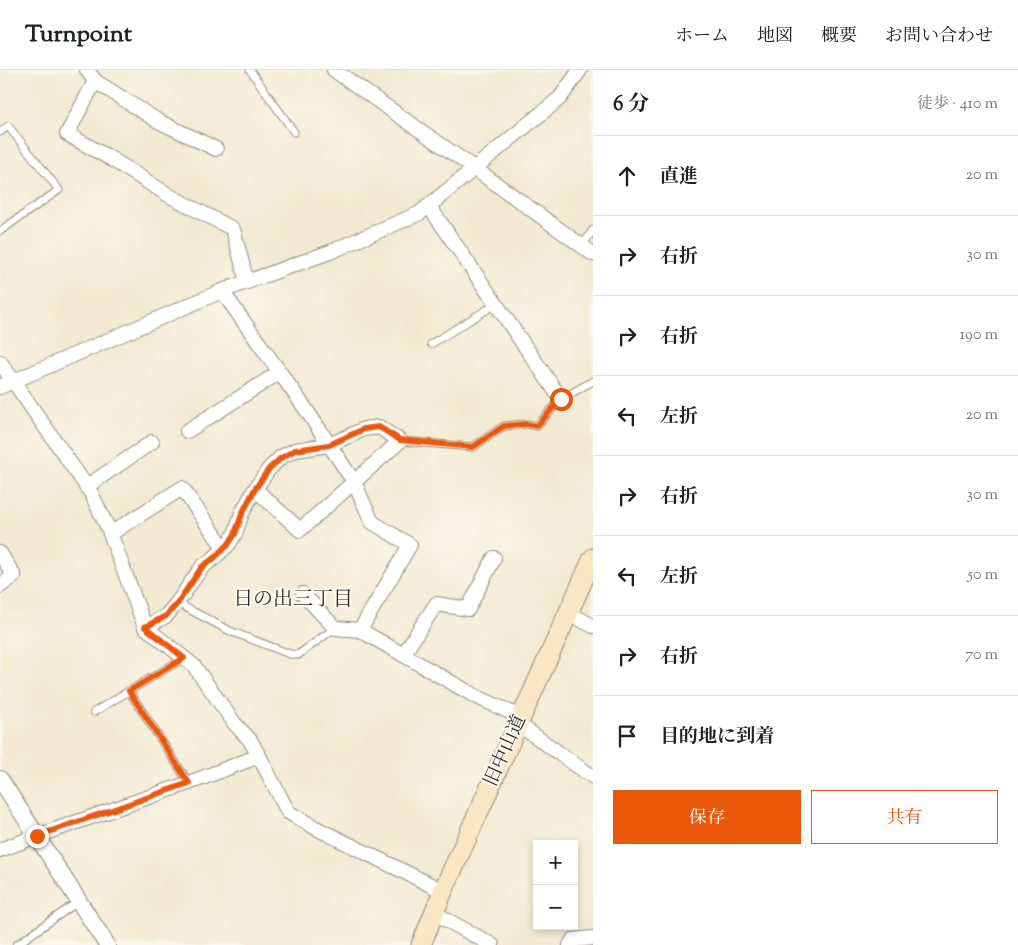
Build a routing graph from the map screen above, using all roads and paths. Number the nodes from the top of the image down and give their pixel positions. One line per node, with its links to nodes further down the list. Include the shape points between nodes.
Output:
1 (250, 70): 6 (lane)
2 (334, 70): 8 (street)
3 (580, 70): 8 (street, via 560,98)
4 (91, 75): 7 (street, via 158,121); 13 (street, via 67,134 170,196 233,229)
5 (0, 132): 11 (lane, via 8,126 59,190)
6 (294, 132)
7 (216, 149)
8 (474, 168): 9 (street); 12 (street)
9 (429, 206): 13 (street, via 420,213 330,252); 15 (street)
10 (593, 230): 12 (lane)
11 (0, 231)
12 (588, 250)
13 (248, 282): 14 (street)
14 (222, 291): 18 (street); 20 (street)
15 (496, 304): 16 (lane); 21 (street)
16 (431, 344)
17 (0, 362): 20 (street)
18 (280, 372): 22 (street); 25 (street)
19 (593, 381): 21 (lane)
20 (6, 384): 27 (street, via 49,432)
21 (561, 399): 23 (lane, via 537,426 504,426 473,447)
22 (187, 431)
23 (400, 440): 25 (street, via 379,427 364,429); 26 (street)
24 (152, 442): 27 (street)
25 (329, 445): 26 (street); 28 (street, via 295,450 281,458)
26 (354, 482): 28 (street, via 300,530); 41 (street, via 372,522 410,545)
27 (86, 487): 29 (street)
28 (255, 489): 30 (street, via 235,534)
29 (110, 534): 30 (street, via 182,488); 39 (street)
30 (224, 548): 36 (street, via 202,567)
31 (0, 553): 34 (street, via 14,576)
32 (494, 558): 42 (street, via 468,608 436,604)
33 (593, 558): 37 (main road, 旧中山道)
34 (0, 586)
35 (303, 594): 40 (street)
36 (177, 604): 39 (street, via 166,616); 40 (lane, via 230,631 290,654 298,655)
37 (568, 613): 38 (street); 46 (main road, 旧中山道)
38 (593, 626)
39 (145, 627): 43 (street)
40 (336, 628): 41 (street)
41 (360, 630): 42 (street)
42 (403, 655): 46 (street)
43 (184, 658): 44 (lane); 47 (street, via 194,666)
44 (129, 691): 45 (lane); 50 (lane)
45 (94, 712)
46 (520, 721): 48 (street); 53 (main road, 旧中山道)
47 (259, 756): 50 (street); 53 (street, via 288,812)
48 (593, 777)
49 (0, 779): 51 (street)
50 (189, 783): 51 (street)
51 (37, 836): 52 (street); 54 (street)
52 (0, 850)
53 (444, 890): 55 (main road, 旧中山道)
54 (79, 901): 57 (lane); 58 (street)
55 (434, 913): 59 (main road, 旧中山道); 60 (street)
56 (593, 938): 61 (street, via 573,940)
57 (16, 945)
58 (108, 945)
59 (421, 945)
60 (492, 945)
61 (570, 945)

